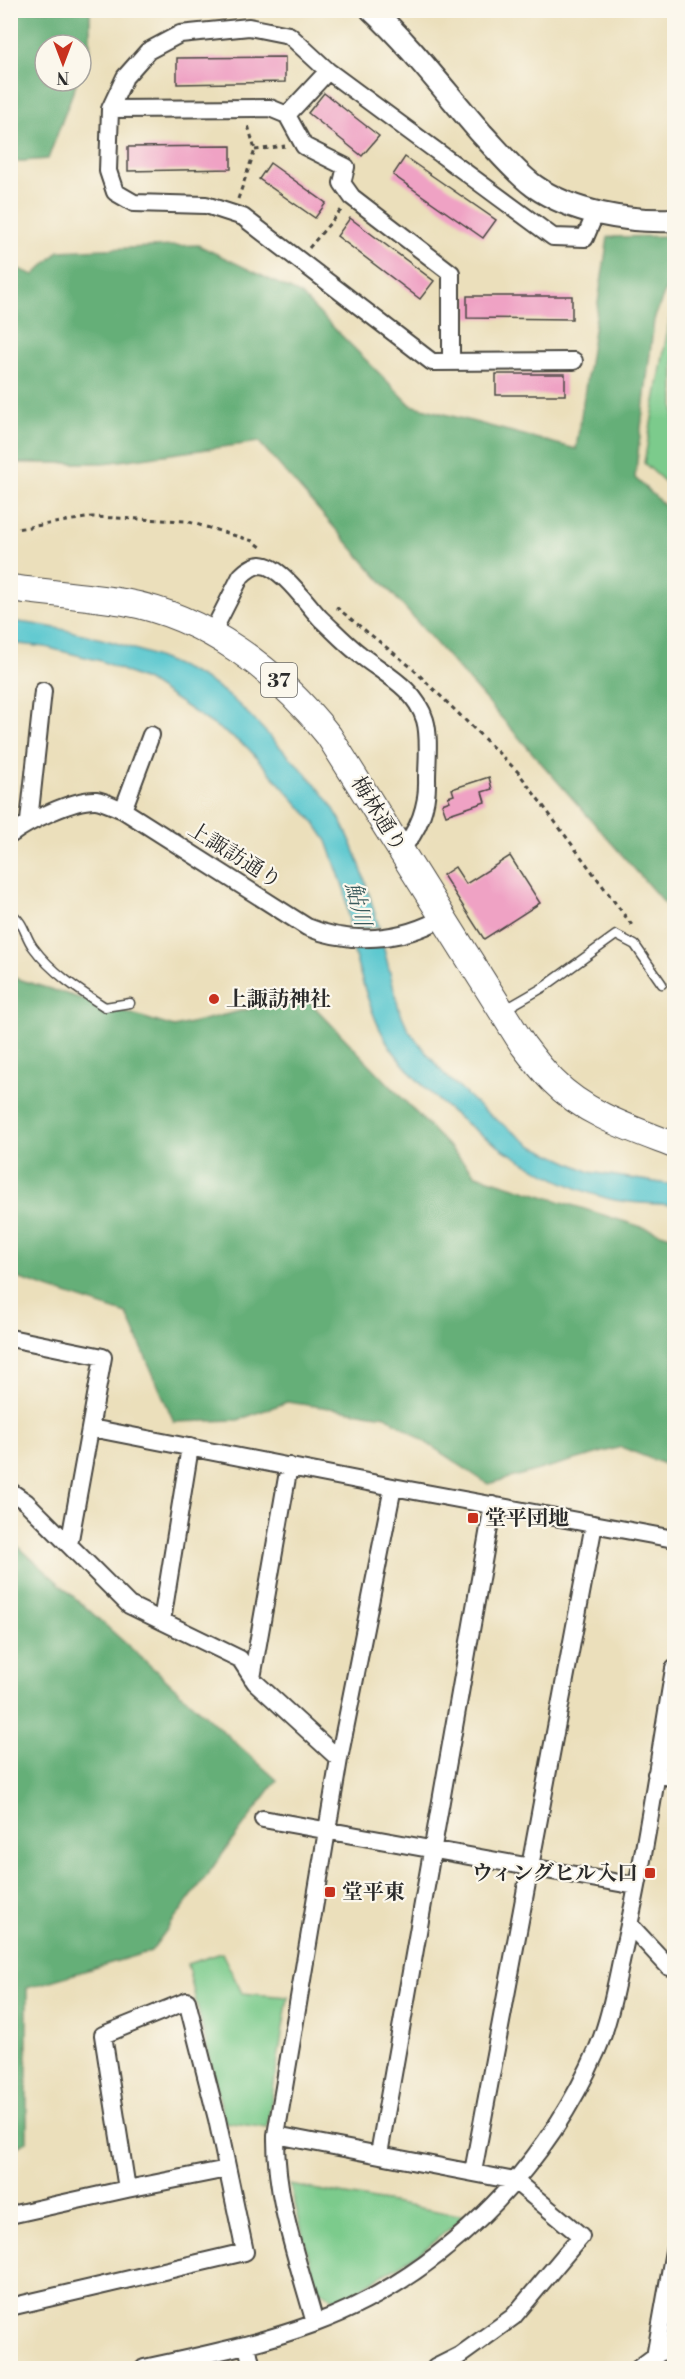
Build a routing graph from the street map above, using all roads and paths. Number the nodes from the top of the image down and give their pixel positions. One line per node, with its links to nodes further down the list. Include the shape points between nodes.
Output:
1 (372, 10): 9 (street, via 500,154 534,186)
2 (328, 71): 3 (street, via 289,35 249,27 180,34 148,51 125,77); 5 (street); 9 (street, via 554,237 585,238)
3 (110, 109): 4 (street); 10 (street, via 108,171 110,182 124,199 134,203 206,205)
4 (243, 109): 5 (street, via 270,108); 7 (path)
5 (287, 115): 6 (street)
6 (304, 146): 7 (path); 8 (street, via 346,167 342,183)
7 (255, 150): 10 (path)
8 (352, 196): 12 (path); 14 (street, via 451,273)
9 (596, 212): 11 (street, via 644,222)
10 (233, 213): 12 (street)
11 (675, 220)
12 (299, 261): 14 (street, via 432,363)
13 (574, 361): 14 (street)
14 (451, 362)
15 (10, 530): 16 (path, via 92,517 186,521 253,541)
16 (262, 548)
17 (10, 588): 19 (main road, 梅林通り / 37, via 125,602 179,618)
18 (327, 600): 28 (path, via 411,667 518,772)
19 (211, 635): 25 (main road, 梅林通り / 37, via 274,675 303,704 340,753); 25 (street, via 242,576 249,568 261,565 310,603 315,613 358,653 400,684 418,704 425,721 427,789 419,823)
20 (43, 690): 23 (street)
21 (151, 735): 22 (street)
22 (123, 810): 23 (street, 上諏訪通り, via 96,800 58,809); 27 (street, 上諏訪通り, via 307,927 326,935 388,936 421,930)
23 (29, 822): 24 (street, 上諏訪通り)
24 (10, 835)
25 (400, 849): 27 (main road, 梅林通り / 37)
26 (10, 913): 30 (lane, via 19,919 32,946 65,980 105,1007)
27 (442, 918): 31 (main road, 梅林通り / 37)
28 (635, 930)
29 (662, 984): 31 (lane, via 635,945 616,935)
30 (130, 1003)
31 (501, 1012): 32 (main road, 梅林通り / 37, via 553,1081 577,1101 609,1120)
32 (675, 1145)
33 (10, 1338): 34 (street, via 103,1358)
34 (91, 1428): 35 (street); 42 (street)
35 (190, 1447): 36 (street); 43 (street)
36 (289, 1466): 37 (street); 45 (street)
37 (393, 1487): 39 (street); 46 (street)
38 (10, 1491): 42 (street)
39 (493, 1505): 40 (street); 51 (street)
40 (594, 1524): 41 (street); 52 (street)
41 (675, 1539)
42 (69, 1545): 43 (street, via 129,1605)
43 (162, 1621): 45 (street, via 240,1659)
44 (675, 1669): 47 (street)
45 (252, 1678): 46 (street)
46 (339, 1759): 50 (street)
47 (656, 1774): 48 (street); 53 (street)
48 (675, 1778)
49 (263, 1819): 50 (street)
50 (327, 1831): 51 (street); 56 (street)
51 (432, 1849): 52 (street); 57 (street)
52 (530, 1867): 53 (street); 59 (street)
53 (636, 1886): 54 (street)
54 (629, 1924): 55 (street, via 669,1967); 60 (street, via 597,2049 550,2132)
55 (675, 1968)
56 (276, 2135): 57 (street); 65 (street, via 283,2208)
57 (379, 2154): 59 (street)
58 (227, 2169): 61 (street); 61 (street, via 187,2001 103,2035); 64 (street, via 245,2252)
59 (473, 2172): 60 (street)
60 (514, 2181): 65 (street, via 478,2221 444,2249 402,2278); 71 (street, via 580,2236 513,2317 459,2356)
61 (127, 2189): 62 (street)
62 (10, 2215)
63 (675, 2251): 68 (street)
64 (10, 2307)
65 (315, 2323): 67 (street)
66 (675, 2342): 68 (street)
67 (247, 2345): 69 (street); 70 (street)
68 (655, 2357): 72 (street)
69 (144, 2368)
70 (252, 2368)
71 (435, 2368)
72 (639, 2368)

